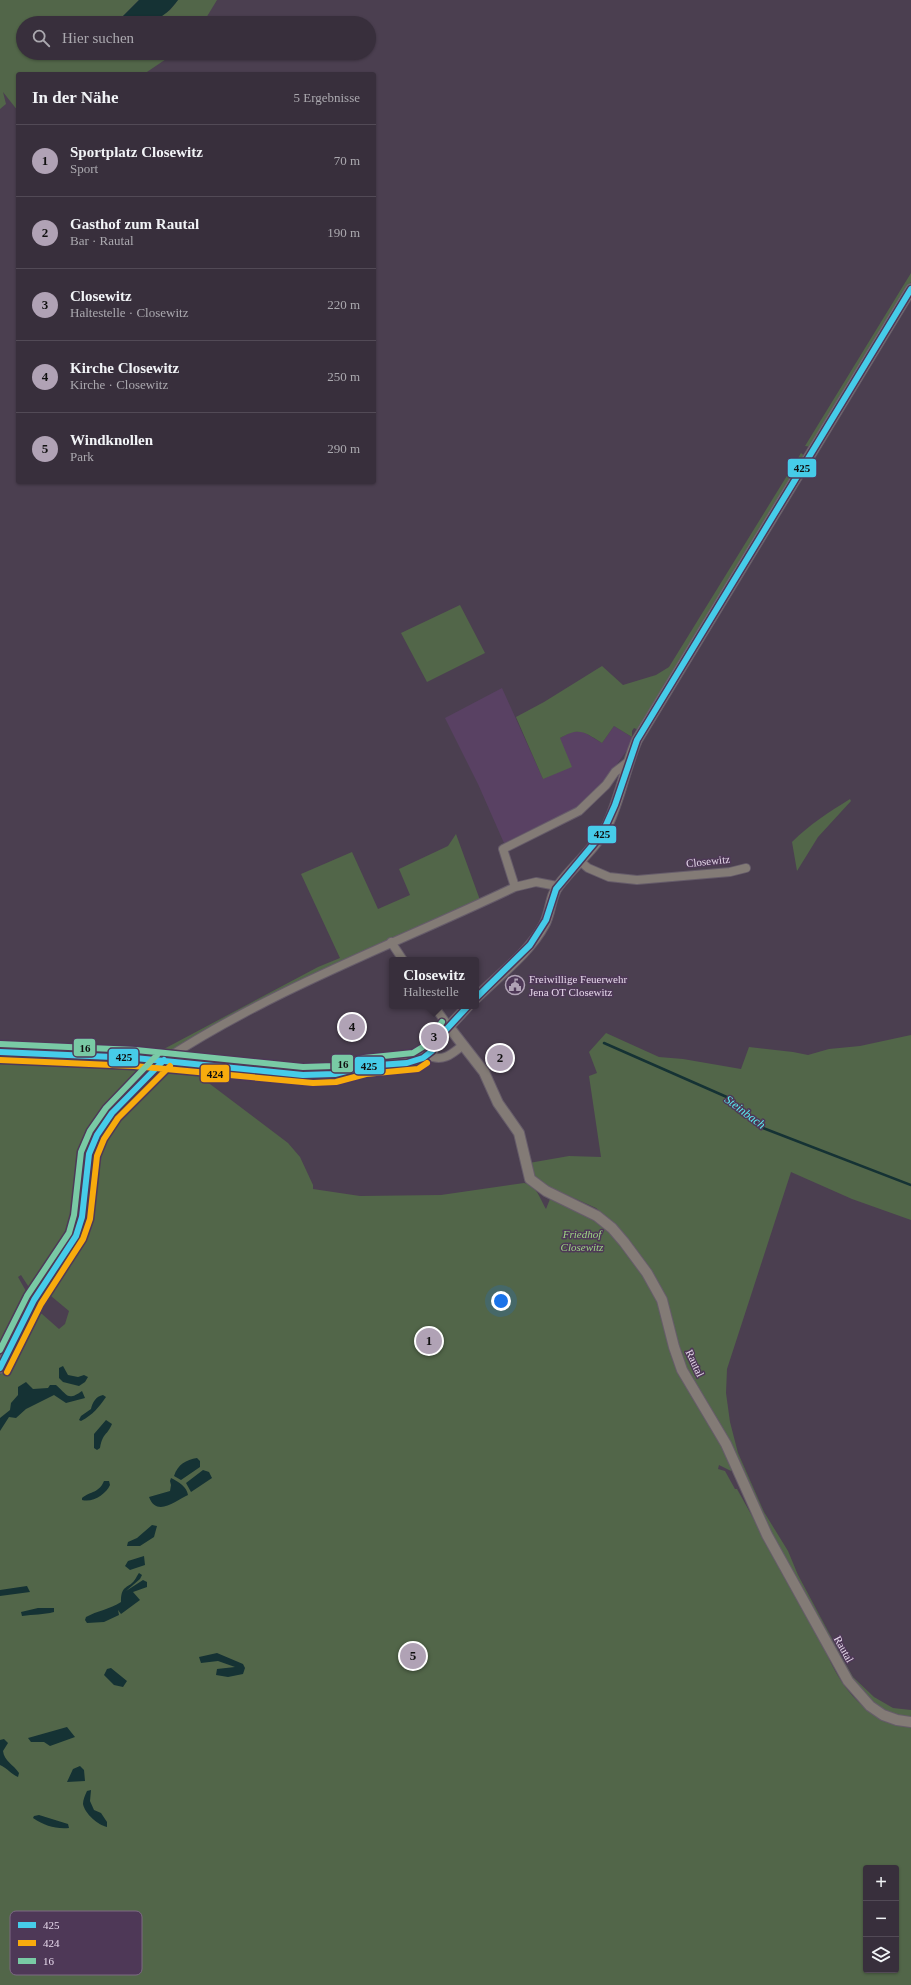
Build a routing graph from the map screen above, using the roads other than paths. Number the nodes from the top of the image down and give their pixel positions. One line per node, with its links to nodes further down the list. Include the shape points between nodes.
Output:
1 (911, 289): 2 (street, via 639,737)
2 (628, 762): 3 (street, via 620,792 606,827); 6 (street, via 615,772 606,785 579,811 503,849)
3 (581, 862): 4 (street, Closewitz, via 609,877 637,880 730,872); 5 (street)
4 (746, 868)
5 (557, 886): 6 (street, via 536,882); 9 (street, via 545,924 533,941)
6 (515, 887): 7 (street)
7 (391, 942): 8 (street); 16 (street, via 258,1007)
8 (401, 957)
9 (479, 995)
10 (436, 1009): 12 (street)
11 (465, 1009): 12 (street)
12 (449, 1027): 13 (street, Rautal); 15 (street)
13 (463, 1045): 15 (street, via 444,1058); 18 (street, Rautal, via 484,1072 498,1103 519,1133 530,1179 546,1191 597,1216 612,1228 658,1290 682,1370 726,1444 767,1535 848,1681 858,1695 883,1715)
14 (0, 1052): 16 (street)
15 (428, 1055): 16 (street, via 407,1063 365,1066 335,1074 313,1075)
16 (164, 1060): 17 (street, via 112,1113 97,1134 89,1154 78,1231 34,1300)
17 (0, 1368)
18 (911, 1722)

